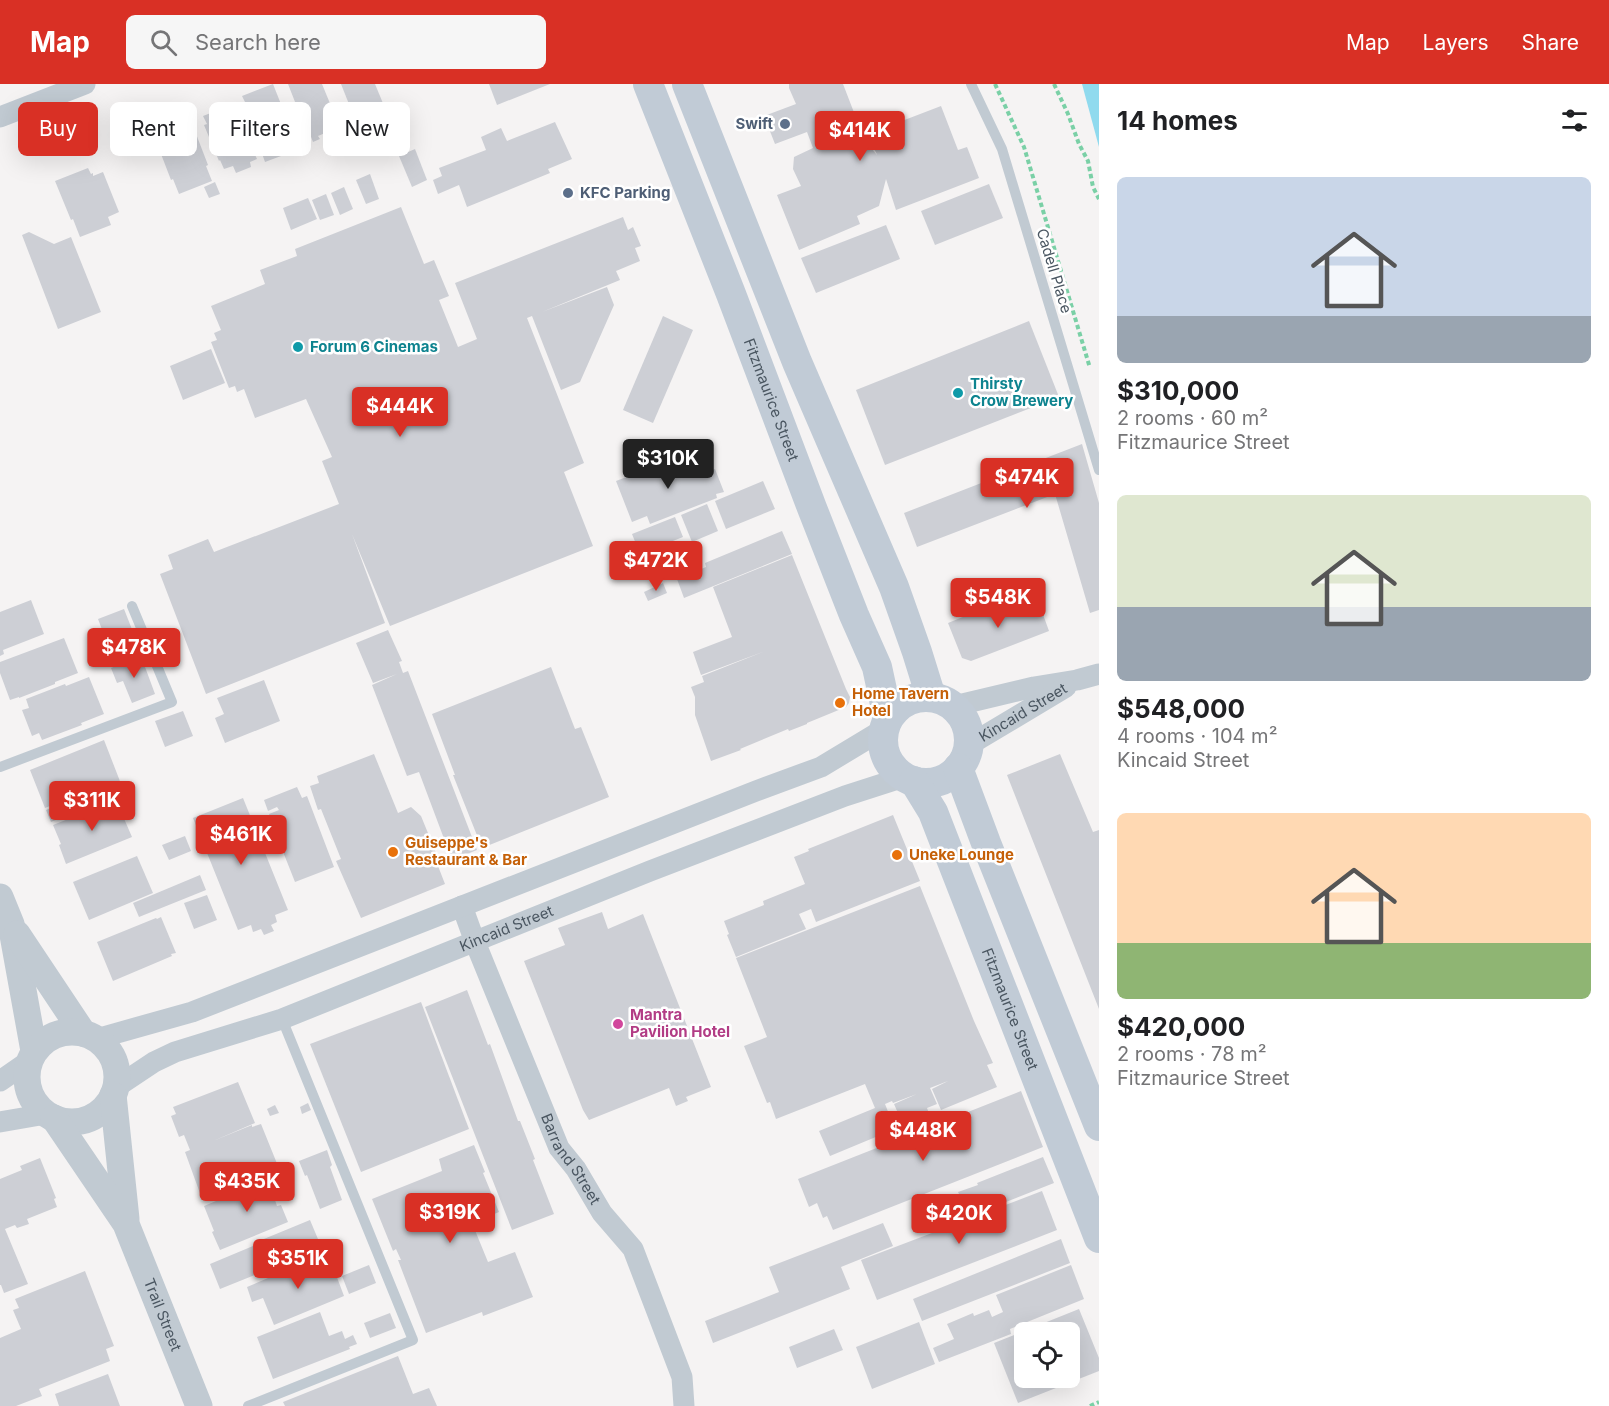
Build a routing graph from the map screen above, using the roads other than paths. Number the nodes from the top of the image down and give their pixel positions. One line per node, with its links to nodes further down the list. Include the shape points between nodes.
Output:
1 (85, 84): 5 (street)
2 (648, 84): 7 (main road, Fitzmaurice Street)
3 (687, 84): 6 (main road)
4 (972, 84): 8 (lane, Cadell Place, via 1002,149)
5 (0, 117)
6 (797, 362): 7 (main road); 12 (main road, via 894,587 917,652)
7 (762, 376): 13 (main road, Fitzmaurice Street, via 877,667)
8 (1099, 470)
9 (132, 606): 15 (lane, via 172,702)
10 (1099, 674): 11 (street, Kincaid Street)
11 (1077, 680): 12 (street, Kincaid Street); 14 (street, Kincaid Street)
12 (942, 701): 13 (main road, via 918,697 906,701); 14 (main road, via 963,717 968,731)
13 (886, 724): 16 (main road, via 884,752 896,771); 18 (street, via 821,767)
14 (963, 757): 16 (main road, via 949,776 938,781); 28 (main road, via 986,843)
15 (0, 767)
16 (909, 779): 20 (street, Kincaid Street, via 845,796); 30 (main road, Fitzmaurice Street, via 933,812)
17 (0, 897): 19 (street)
18 (462, 906): 20 (street, Barrand Street); 22 (street, via 192,1012)
19 (11, 924): 22 (street); 23 (street)
20 (476, 942): 21 (street, Kincaid Street); 33 (street, Barrand Street, via 559,1148 602,1213 633,1250 682,1377)
21 (282, 1019): 25 (street, Kincaid Street, via 175,1052); 32 (lane, via 413,1340)
22 (89, 1036): 23 (street, via 56,1034); 25 (street, via 106,1048 114,1060)
23 (32, 1056): 24 (street); 26 (street, via 26,1076 29,1091 35,1103)
24 (0, 1081)
25 (114, 1091): 26 (street, via 105,1107 82,1121); 29 (street, Trail Street)
26 (50, 1116): 27 (street); 29 (street, Trail Street)
27 (0, 1122)
28 (1099, 1126)
29 (126, 1224): 31 (street, Trail Street)
30 (1099, 1238)
31 (199, 1406)
32 (248, 1406)
33 (684, 1406)

